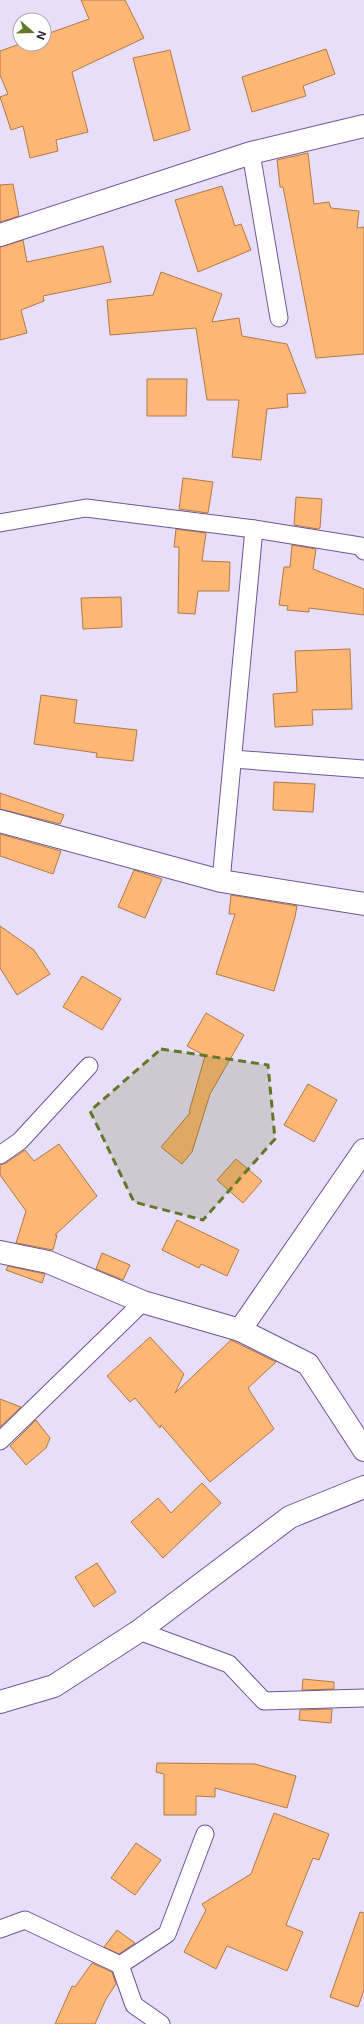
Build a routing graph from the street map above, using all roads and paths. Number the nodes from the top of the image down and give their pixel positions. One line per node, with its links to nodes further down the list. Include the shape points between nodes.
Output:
1 (364, 126): 2 (street)
2 (251, 153): 3 (street); 4 (lane)
3 (0, 235)
4 (279, 318)
5 (0, 523): 6 (lane, via 86,508)
6 (254, 529): 7 (lane, via 360,546); 8 (lane)
7 (364, 551)
8 (233, 759): 9 (lane); 11 (lane)
9 (364, 769)
10 (0, 821): 11 (street)
11 (221, 881): 12 (street)
12 (364, 904)
13 (89, 1066): 15 (lane, via 20,1141)
14 (364, 1150): 18 (street)
15 (0, 1154)
16 (0, 1252): 17 (street, via 48,1262)
17 (143, 1302): 18 (street); 19 (lane)
18 (240, 1330): 20 (street, via 308,1364)
19 (0, 1441)
20 (364, 1450)
21 (364, 1487): 22 (street, via 290,1517)
22 (139, 1632): 23 (lane, via 229,1664 264,1701); 24 (street, via 54,1686)
23 (364, 1698)
24 (0, 1702)
25 (205, 1834): 27 (lane, via 167,1934)
26 (0, 1929): 27 (lane, via 25,1920)
27 (120, 1965): 28 (lane, via 134,2005)
28 (161, 2024)

